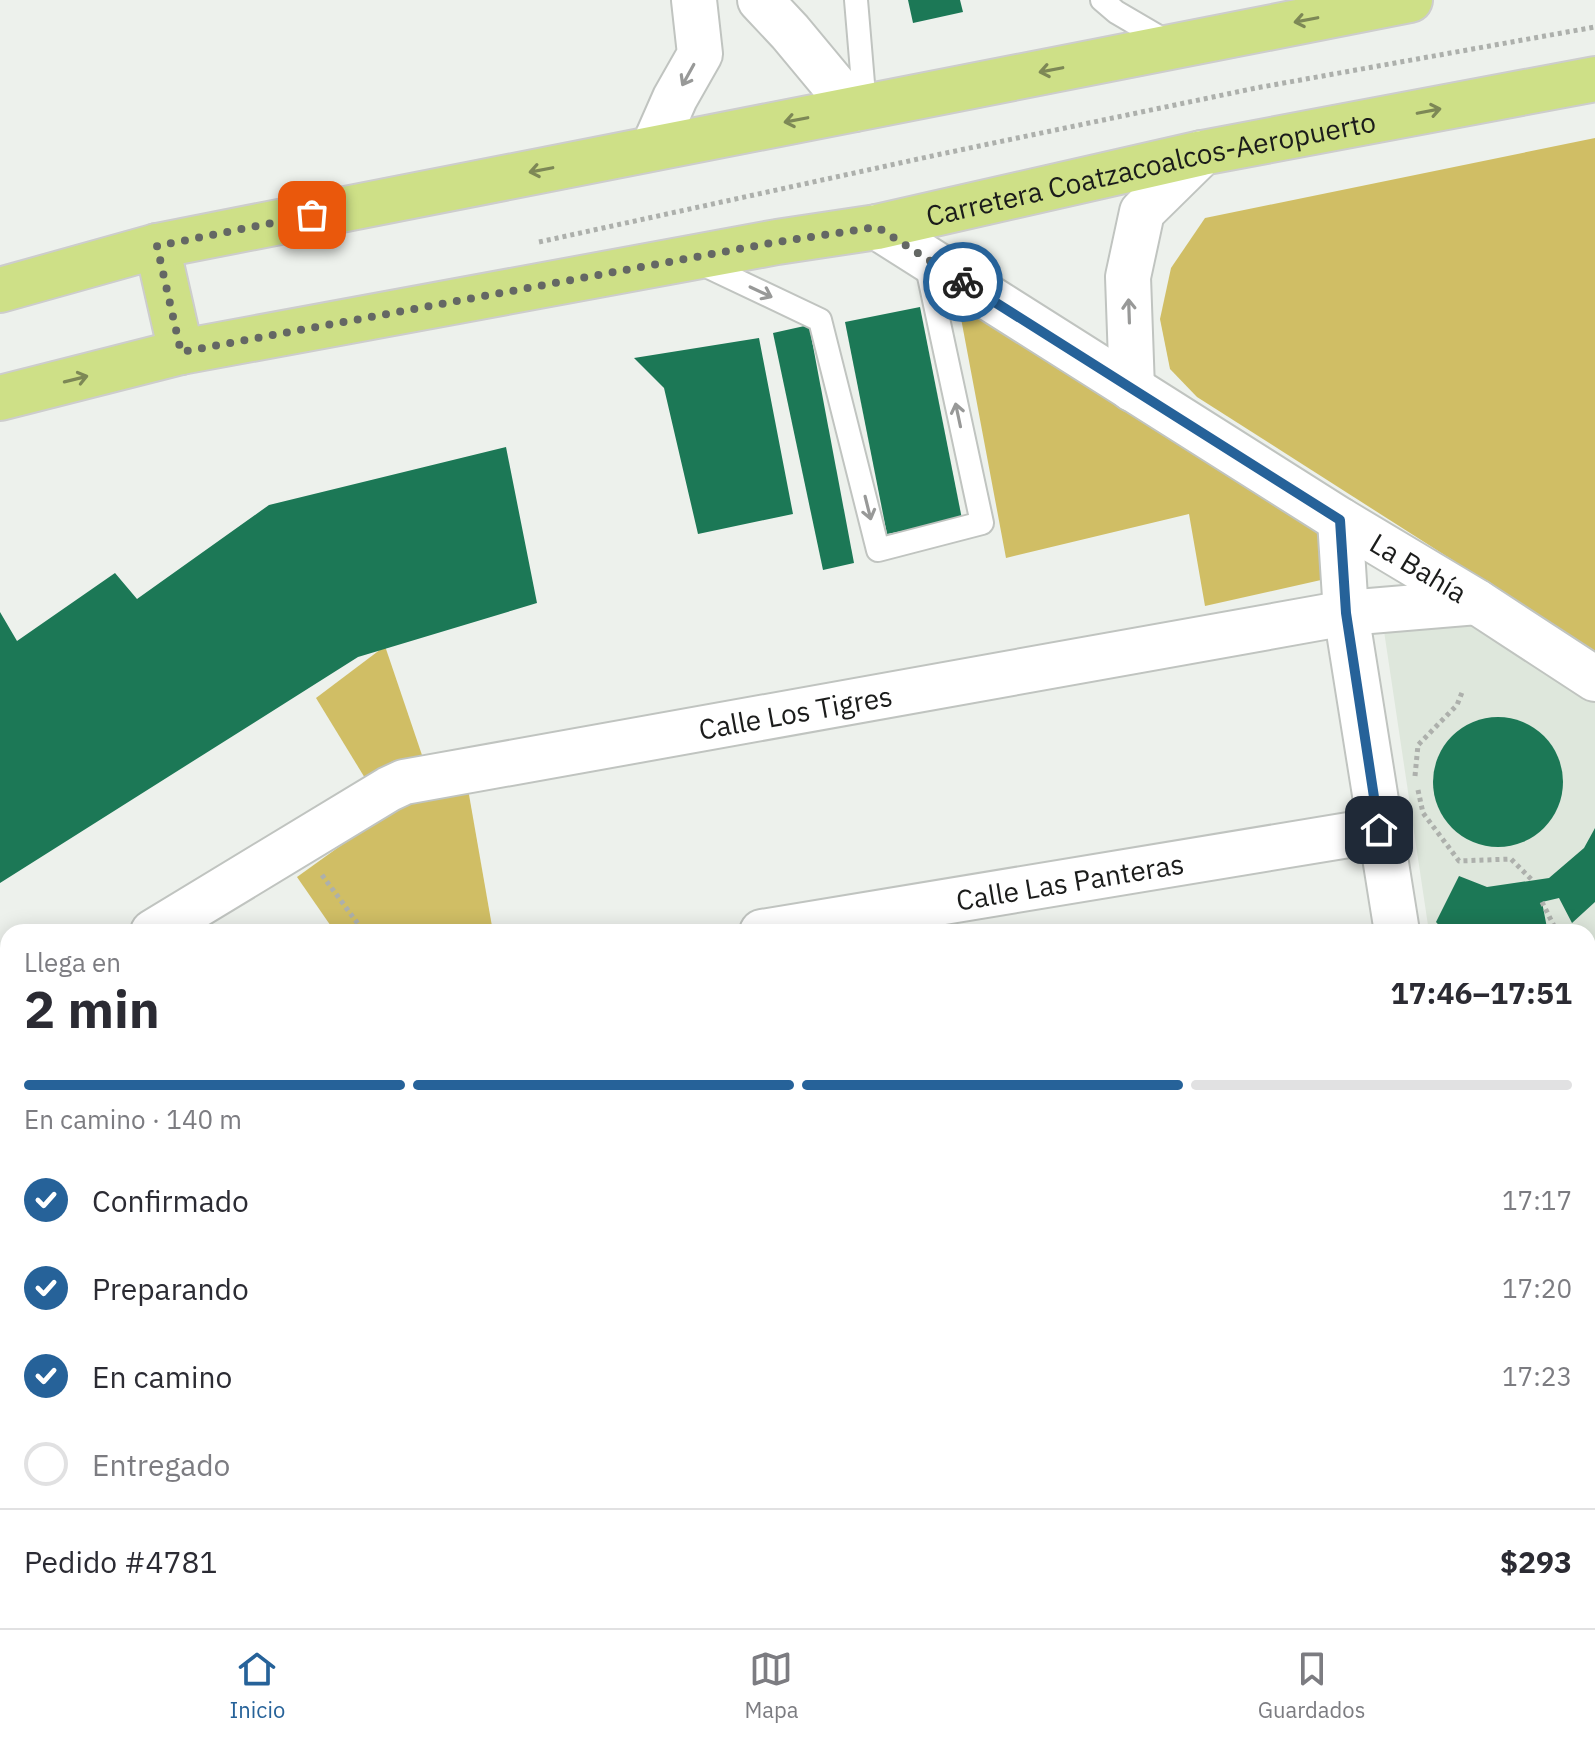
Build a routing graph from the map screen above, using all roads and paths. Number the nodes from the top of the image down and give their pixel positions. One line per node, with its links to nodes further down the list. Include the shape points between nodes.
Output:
1 (694, 0): 10 (street, one-way to 10, via 700,54)
2 (760, 0): 9 (street)
3 (856, 0): 9 (lane)
4 (1102, 0): 7 (lane)
5 (1410, 0): 7 (main road, one-way to 7)
6 (1595, 27): 13 (path, via 1241,91)
7 (1173, 46): 9 (main road, one-way to 9)
8 (1595, 79): 11 (main road, Carretera Coatzacoalcos-Aeropuerto, one-way to 8)
9 (860, 108): 10 (main road, one-way to 10)
10 (653, 148): 14 (main road, one-way to 14)
11 (1202, 153): 12 (main road, Carretera Coatzacoalcos-Aeropuerto); 18 (street, one-way to 11, via 1128,277 1142,212)
12 (906, 234): 15 (main road, Carretera Coatzacoalcos-Aeropuerto); 15 (lane, one-way to 12, via 820,320 878,550 982,523); 18 (street, La Bahía)
13 (534, 243)
14 (157, 246): 16 (main road); 17 (main road)
15 (690, 258): 17 (main road, Carretera Coatzacoalcos-Aeropuerto)
16 (0, 290)
17 (181, 352): 19 (main road, Carretera Coatzacoalcos-Aeropuerto, one-way to 17)
18 (1132, 389): 20 (street, La Bahía)
19 (0, 398)
20 (1340, 520): 21 (street, La Bahía); 22 (street)
21 (1477, 602): 22 (street, Calle Los Tigres); 23 (street, La Bahía)
22 (1346, 613): 25 (street); 26 (street, Calle Los Tigres, via 436,775 389,789)
23 (1595, 679)
24 (1463, 690): 27 (path, via 1457,705 1418,745 1415,779 1423,813 1459,861 1511,859)
25 (1379, 830): 31 (street, Calle Las Panteras); 32 (street)
26 (299, 843): 29 (street, Calle Los Tigres); 30 (path)
27 (1532, 880)
28 (1542, 902): 33 (path)
29 (166, 924)
30 (358, 924)
31 (810, 924)
32 (1396, 924)
33 (1553, 924)

